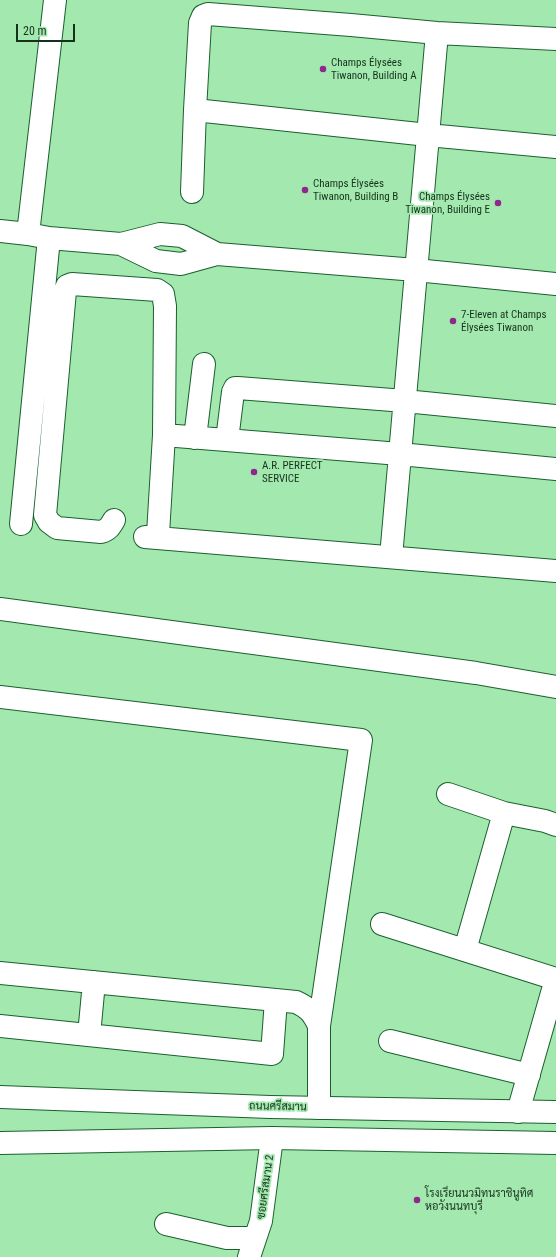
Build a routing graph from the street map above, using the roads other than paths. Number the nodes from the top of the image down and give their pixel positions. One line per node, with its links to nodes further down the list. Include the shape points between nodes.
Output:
1 (55, 0): 9 (street)
2 (437, 33): 3 (street); 4 (street, via 208,14 203,16 200,23); 5 (street)
3 (556, 39)
4 (195, 110): 5 (street); 7 (street)
5 (428, 135): 6 (street); 11 (street)
6 (556, 147)
7 (192, 192)
8 (0, 231): 9 (street)
9 (28, 234): 10 (street)
10 (49, 238): 11 (street, via 121,244 160,234 182,236 218,254); 22 (street)
11 (416, 270): 12 (street); 14 (street)
12 (556, 284)
13 (204, 364): 17 (street)
14 (405, 401): 15 (street); 18 (street, via 235,388); 19 (street)
15 (556, 416)
16 (164, 435): 17 (street); 21 (street, via 163,294 157,290 72,284 67,286 45,515 57,528 101,532 110,527); 23 (street, via 151,536)
17 (195, 438): 18 (street)
18 (227, 440): 19 (street)
19 (400, 454): 20 (street); 23 (street)
20 (556, 468)
21 (114, 520)
22 (21, 524)
23 (391, 557): 24 (street)
24 (556, 571)
25 (0, 609): 26 (street, via 476,673)
26 (556, 687)
27 (0, 697): 38 (street, via 361,740)
28 (448, 794): 29 (street)
29 (504, 813): 30 (street); 32 (street)
30 (556, 825)
31 (382, 924): 32 (street)
32 (465, 950): 34 (street)
33 (0, 973): 35 (street)
34 (556, 979): 41 (street)
35 (94, 982): 36 (street); 39 (street)
36 (276, 1000): 38 (street, via 296,1002 305,1007 314,1015); 39 (street, via 272,1054)
37 (0, 1026): 39 (street)
38 (319, 1026): 43 (street)
39 (89, 1035)
40 (390, 1041): 41 (street)
41 (529, 1075): 45 (street)
42 (0, 1097): 43 (street, ถนนศรีสมาน)
43 (319, 1108): 45 (street, ถนนศรีสมาน)
44 (554, 1111): 45 (street, ถนนศรีสมาน)
45 (518, 1112)
46 (272, 1138): 47 (street); 48 (street); 50 (street, ซอยศรีสมาน 2, via 262,1221)
47 (0, 1143)
48 (556, 1143)
49 (166, 1224): 50 (street, via 227,1238)
50 (252, 1248)

